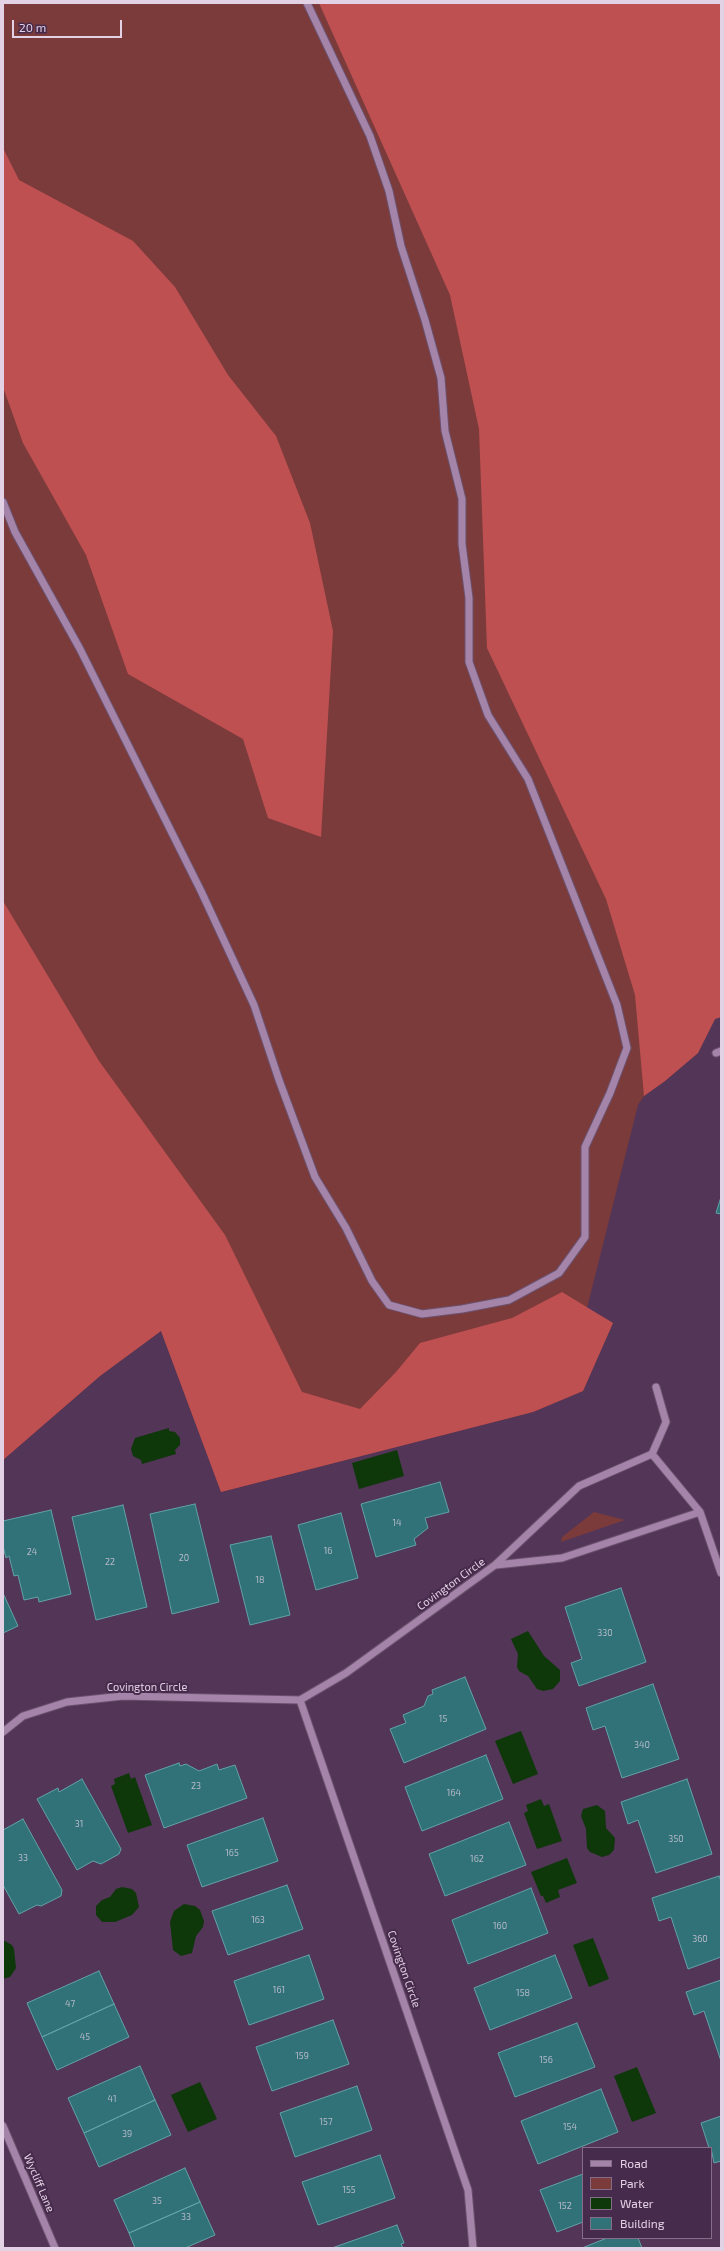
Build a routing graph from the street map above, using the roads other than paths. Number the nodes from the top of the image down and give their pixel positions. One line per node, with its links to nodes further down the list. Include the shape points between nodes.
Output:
1 (307, 3): 2 (street, via 370,136 389,191 401,246 441,378 444,431 462,499 462,544 469,598 469,662 488,715 528,779 617,1004 627,1048 585,1147 585,1237 558,1273 509,1300 462,1309 422,1314 389,1305 372,1281 346,1228 315,1177 254,1004 201,891 80,649 15,532)
2 (3, 502)
3 (656, 1387): 4 (street, via 666,1422)
4 (652, 1454): 5 (street); 6 (street, Covington Circle, via 579,1486)
5 (700, 1512): 6 (street, Covington Circle, via 562,1558); 7 (street)
6 (495, 1565): 8 (street, Covington Circle, via 346,1674)
7 (721, 1573)
8 (300, 1700): 9 (street, Covington Circle, via 124,1696 67,1702 23,1716); 12 (street, Covington Circle, via 468,2190)
9 (3, 1732)
10 (3, 2126): 11 (street, Wycliff Lane)
11 (54, 2248)
12 (473, 2248)

